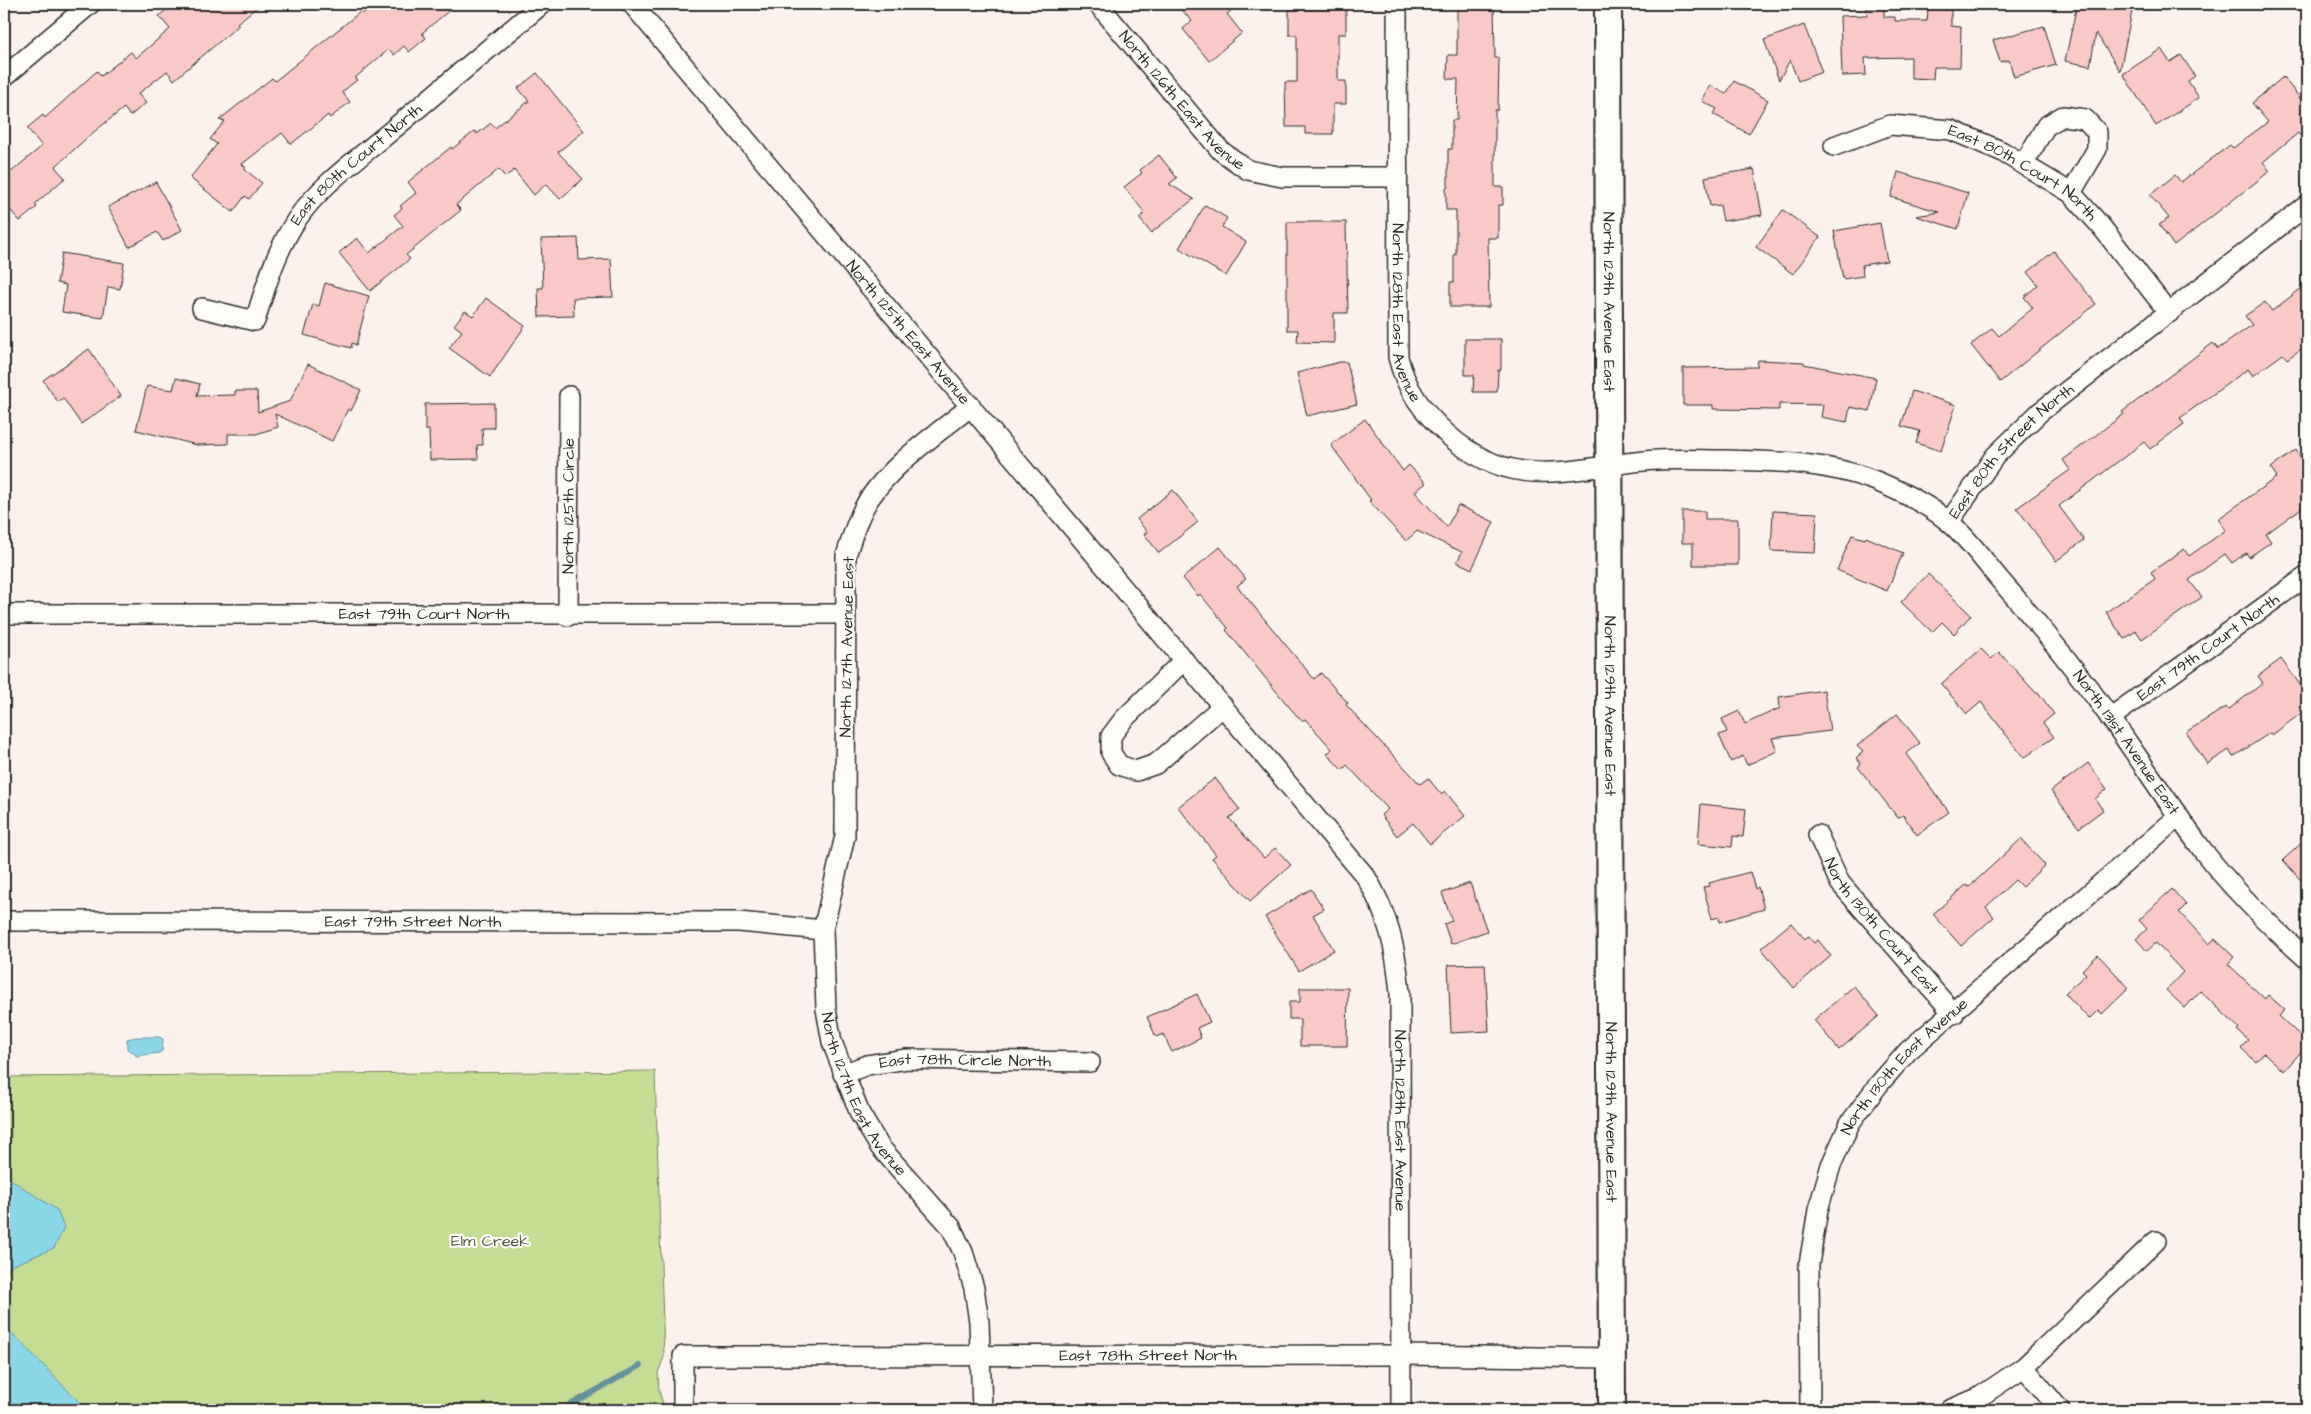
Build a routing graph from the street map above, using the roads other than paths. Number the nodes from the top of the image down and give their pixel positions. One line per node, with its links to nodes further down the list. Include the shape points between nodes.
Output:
1 (90, 4): 7 (street)
2 (542, 4): 13 (street, East 80th Court North, via 314,199 280,247 255,321)
3 (632, 4): 16 (street, North 125th East Avenue)
4 (1098, 4): 10 (street, North 126th East Avenue, via 1221,151 1248,170 1282,177)
5 (1396, 4): 10 (street, North 128th East Avenue)
6 (1608, 4): 17 (main road, North 129th Avenue East)
7 (4, 77)
8 (1834, 146): 9 (street, East 80th Court North, via 1890,125 1951,130)
9 (2024, 163): 11 (street, East 80th Court North); 11 (street, via 2046,126 2063,116 2085,119 2097,132 2097,149)
10 (1397, 177): 17 (street, North 128th East Avenue, via 1398,356 1403,376 1416,401 1428,417 1455,441 1492,464 1530,473 1562,473)
11 (2071, 194): 14 (street, East 80th Court North, via 2100,225)
12 (2307, 205): 14 (street, East 80th Street North)
13 (202, 308)
14 (2169, 313): 18 (street, East 80th Street North, via 2040,412 1995,456)
15 (569, 396): 22 (street, North 125th Circle)
16 (971, 406): 21 (street, North 127th Avenue East, via 893,469 868,500 846,556); 23 (street, North 125th East Avenue)
17 (1610, 466): 18 (street, East 80th Street North, via 1663,460 1811,464 1877,481); 39 (main road, North 129th Avenue East)
18 (1949, 522): 25 (street, North 131st Avenue East, via 2041,627)
19 (2307, 576): 25 (street, East 79th Court North)
20 (4, 614): 22 (street, East 79th Court North)
21 (845, 614): 22 (street, East 79th Court North); 26 (street, North 127th Avenue East)
22 (568, 616)
23 (1184, 660): 24 (street, North 125th East Avenue); 24 (street, via 1110,736 1111,753 1119,765 1136,771 1156,764)
24 (1223, 706): 29 (street, North 125th East Avenue)
25 (2110, 718): 27 (street, North 131st Avenue East)
26 (846, 757): 31 (street, North 127th East Avenue, via 845,836)
27 (2179, 816): 32 (street, North 131st Avenue East, via 2206,854 2259,916); 33 (street, North 130th East Avenue)
28 (1818, 835): 33 (street, North 130th Court East, via 1840,884)
29 (1341, 846): 38 (street, North 128th East Avenue, via 1379,899 1396,955 1400,993)
30 (4, 921): 31 (street, East 79th Street North, via 729,922)
31 (823, 930): 35 (street, North 127th East Avenue, via 826,1009 832,1042)
32 (2307, 959)
33 (1954, 1014): 45 (street, North 130th East Avenue, via 1908,1051 1879,1084 1850,1123 1831,1166 1818,1210 1809,1264)
34 (1090, 1062): 35 (street, East 78th Circle North, via 907,1059 867,1065)
35 (843, 1074): 37 (street, North 127th East Avenue, via 860,1114 880,1147 950,1227 959,1243 974,1288)
36 (2156, 1241): 40 (street)
37 (981, 1356): 38 (street, East 78th Street North); 41 (street, East 78th Street North, via 683,1356); 42 (street, North 127th East Avenue)
38 (1400, 1356): 39 (street, East 78th Street North); 43 (street, North 128th East Avenue)
39 (1612, 1358): 44 (main road, North 129th Avenue East)
40 (2024, 1367): 46 (street, via 1978,1398); 47 (street)
41 (683, 1410)
42 (982, 1410)
43 (1401, 1410)
44 (1612, 1410)
45 (1810, 1410)
46 (1949, 1410)
47 (2060, 1410)

